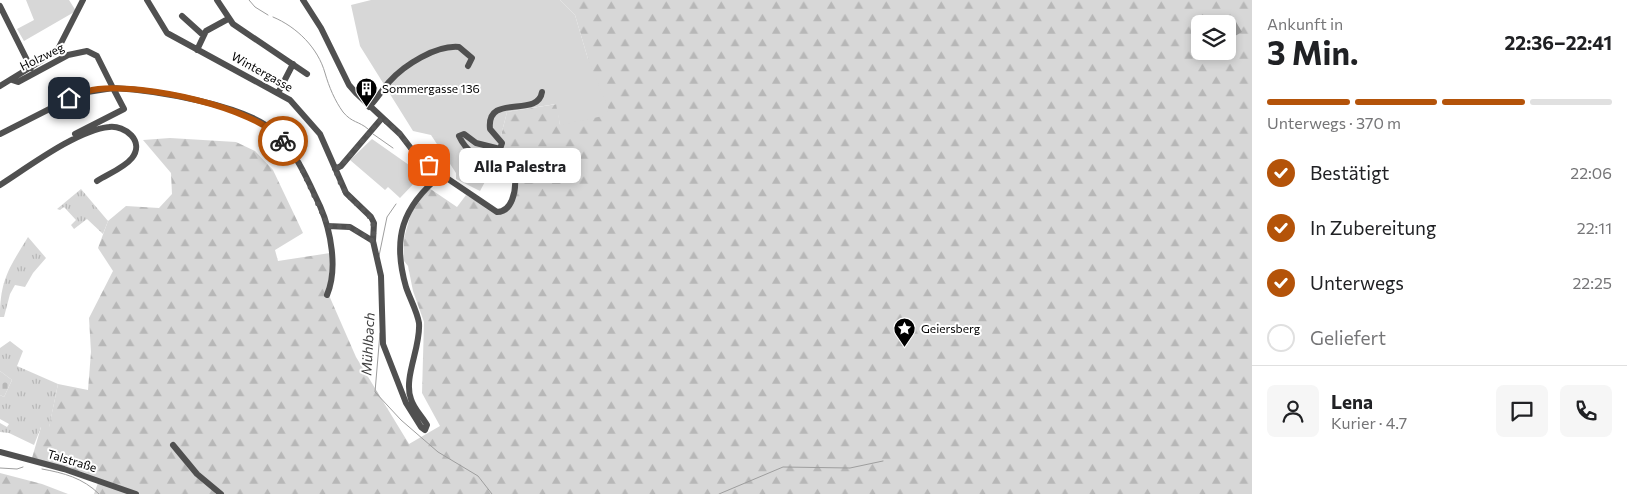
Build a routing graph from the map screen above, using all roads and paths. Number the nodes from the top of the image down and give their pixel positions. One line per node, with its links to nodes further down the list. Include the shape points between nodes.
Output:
1 (82, 0): 12 (street, via 57,51)
2 (147, 0): 9 (street, Wintergasse, via 168,33)
3 (217, 0): 7 (street)
4 (303, 0): 19 (street, via 321,28 349,85)
5 (0, 6): 12 (street)
6 (182, 16): 8 (street)
7 (228, 19): 8 (street); 10 (street)
8 (202, 35): 9 (street)
9 (196, 50): 17 (street, Wintergasse)
10 (294, 64): 13 (street); 17 (street)
11 (468, 66): 19 (street, via 472,58 469,54 459,47 445,48 418,60 396,76)
12 (31, 68): 14 (street)
13 (307, 74)
14 (12, 80): 15 (street); 16 (street, Holzweg, via 18,82 68,55 87,51 97,56)
15 (0, 86)
16 (113, 88): 21 (street, via 82,93); 22 (street, Holzweg, via 124,109); 27 (street, via 196,101 268,126 298,161)
17 (278, 92): 23 (street, Wintergasse, via 298,106 319,132)
18 (542, 92): 24 (street, via 536,103 501,109 492,114 490,130 502,143 500,149 476,143 464,134 459,136 481,161 507,170 514,179 514,197 504,211 497,212)
19 (369, 107): 20 (street)
20 (382, 118): 23 (street); 24 (street, via 400,134 418,158)
21 (0, 134)
22 (75, 134)
23 (335, 169): 28 (street, Wintergasse, via 346,193 371,217 375,229)
24 (441, 175): 28 (street, Wintergasse, via 410,209 400,238 405,280 419,324 410,398 425,421 427,429 424,430 406,403 383,344 380,276)
25 (97, 181): 26 (street, via 134,156 135,140 131,133 108,127 87,134)
26 (0, 185)
27 (328, 226): 28 (street, via 350,227); 29 (street, via 331,274)
28 (373, 241)
29 (327, 296)
30 (173, 445): 33 (street, via 197,474)
31 (0, 452): 32 (street, Talstraße)
32 (136, 494)
33 (221, 494)

